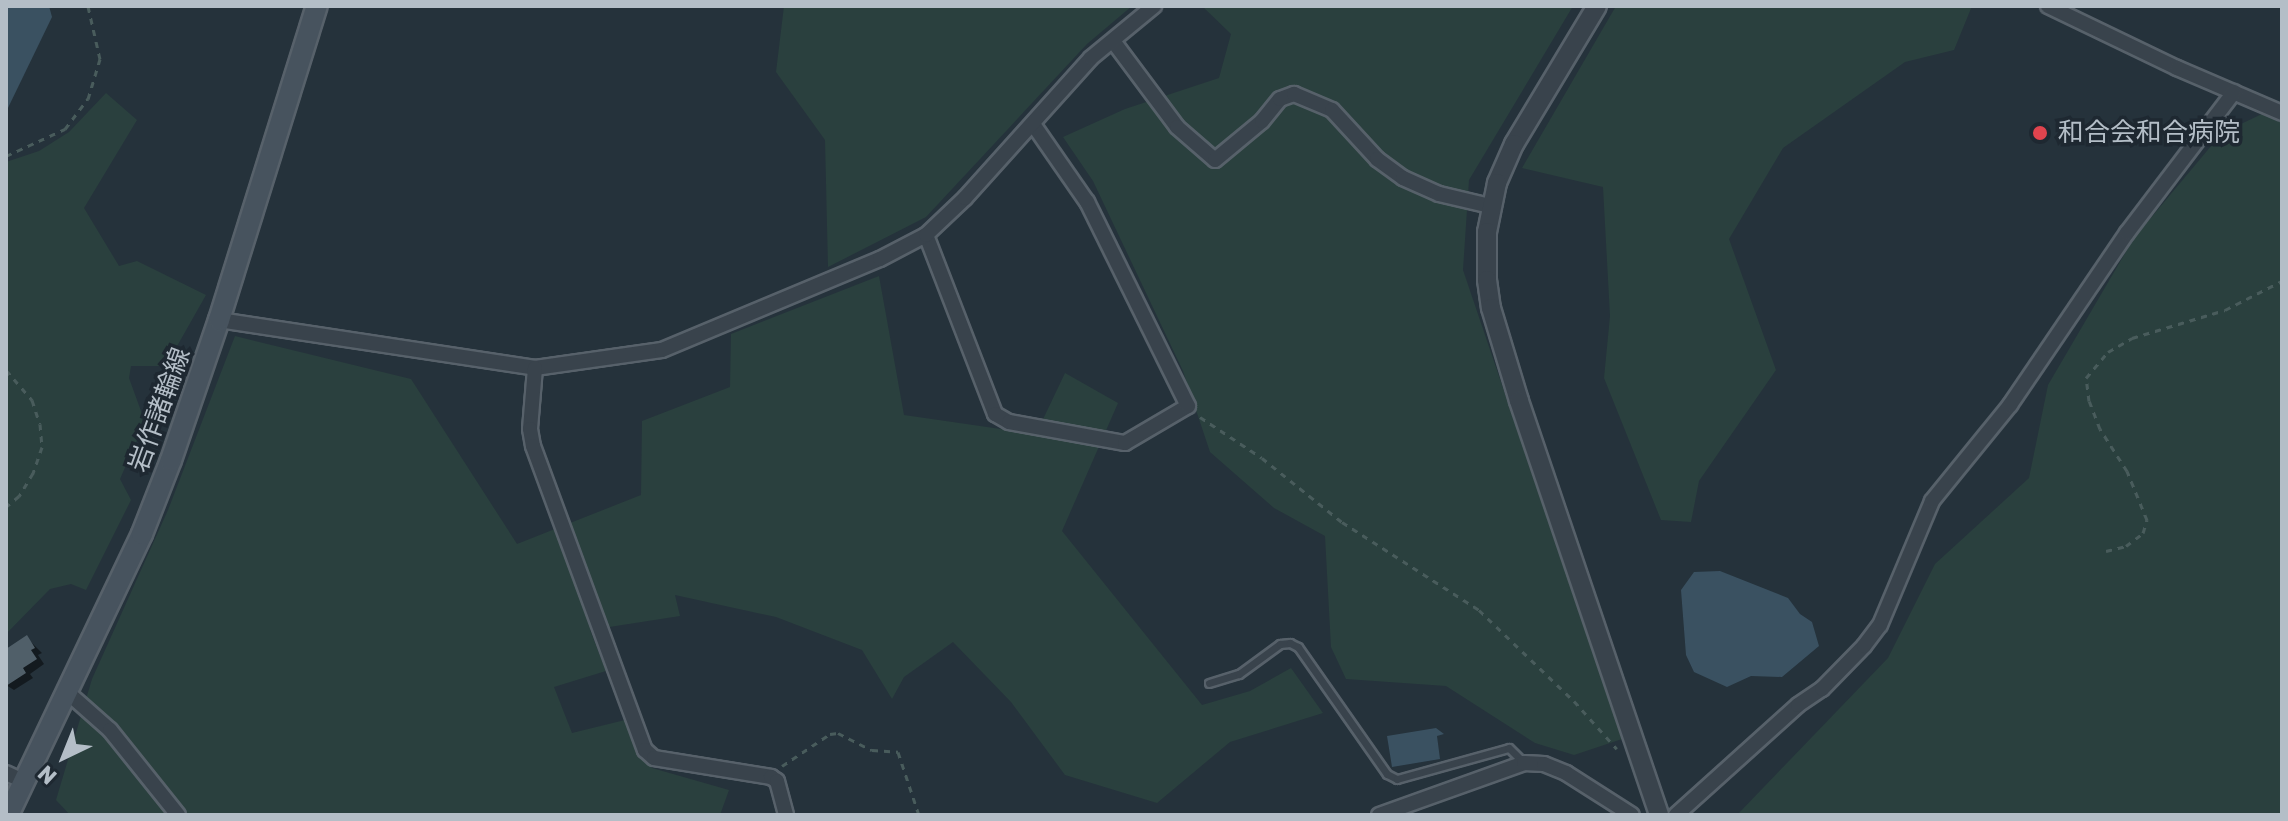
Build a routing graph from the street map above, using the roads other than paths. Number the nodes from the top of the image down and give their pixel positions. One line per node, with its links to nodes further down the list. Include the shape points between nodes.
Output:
1 (317, 6): 11 (main road, 岩作諸輪線)
2 (1154, 6): 5 (street)
3 (1597, 6): 9 (street, via 1514,144)
4 (2048, 6): 6 (street)
5 (1113, 41): 8 (street, via 1091,58); 9 (street, via 1177,127 1215,160 1280,99 1294,94 1332,110 1377,159 1403,178 1439,194)
6 (2234, 92): 7 (street); 23 (street, via 2127,233 2010,405 1932,501 1880,625 1864,646)
7 (2282, 113)
8 (1033, 124): 10 (street); 10 (street, via 1087,202 1188,406 1125,443 1009,422 995,414)
9 (1490, 206): 22 (street, via 1485,254 1491,308)
10 (926, 235): 12 (street, via 662,350)
11 (219, 320): 12 (street); 14 (main road, 岩作諸輪線, via 142,534)
12 (535, 368): 19 (street, via 533,446 645,750 654,758 771,777 777,781)
13 (1209, 683): 15 (lane, via 1239,674 1280,644 1290,643 1298,647 1387,774 1397,779 1509,748)
14 (67, 692): 16 (main road, 岩作諸輪線); 18 (street, via 110,730)
15 (1524, 763): 20 (street); 21 (street, via 1566,773)
16 (15, 777): 17 (main road, 岩作諸輪線)
17 (8, 815)
18 (178, 815)
19 (786, 815)
20 (1379, 815)
21 (1632, 815)
22 (1659, 815)
23 (1676, 815)

